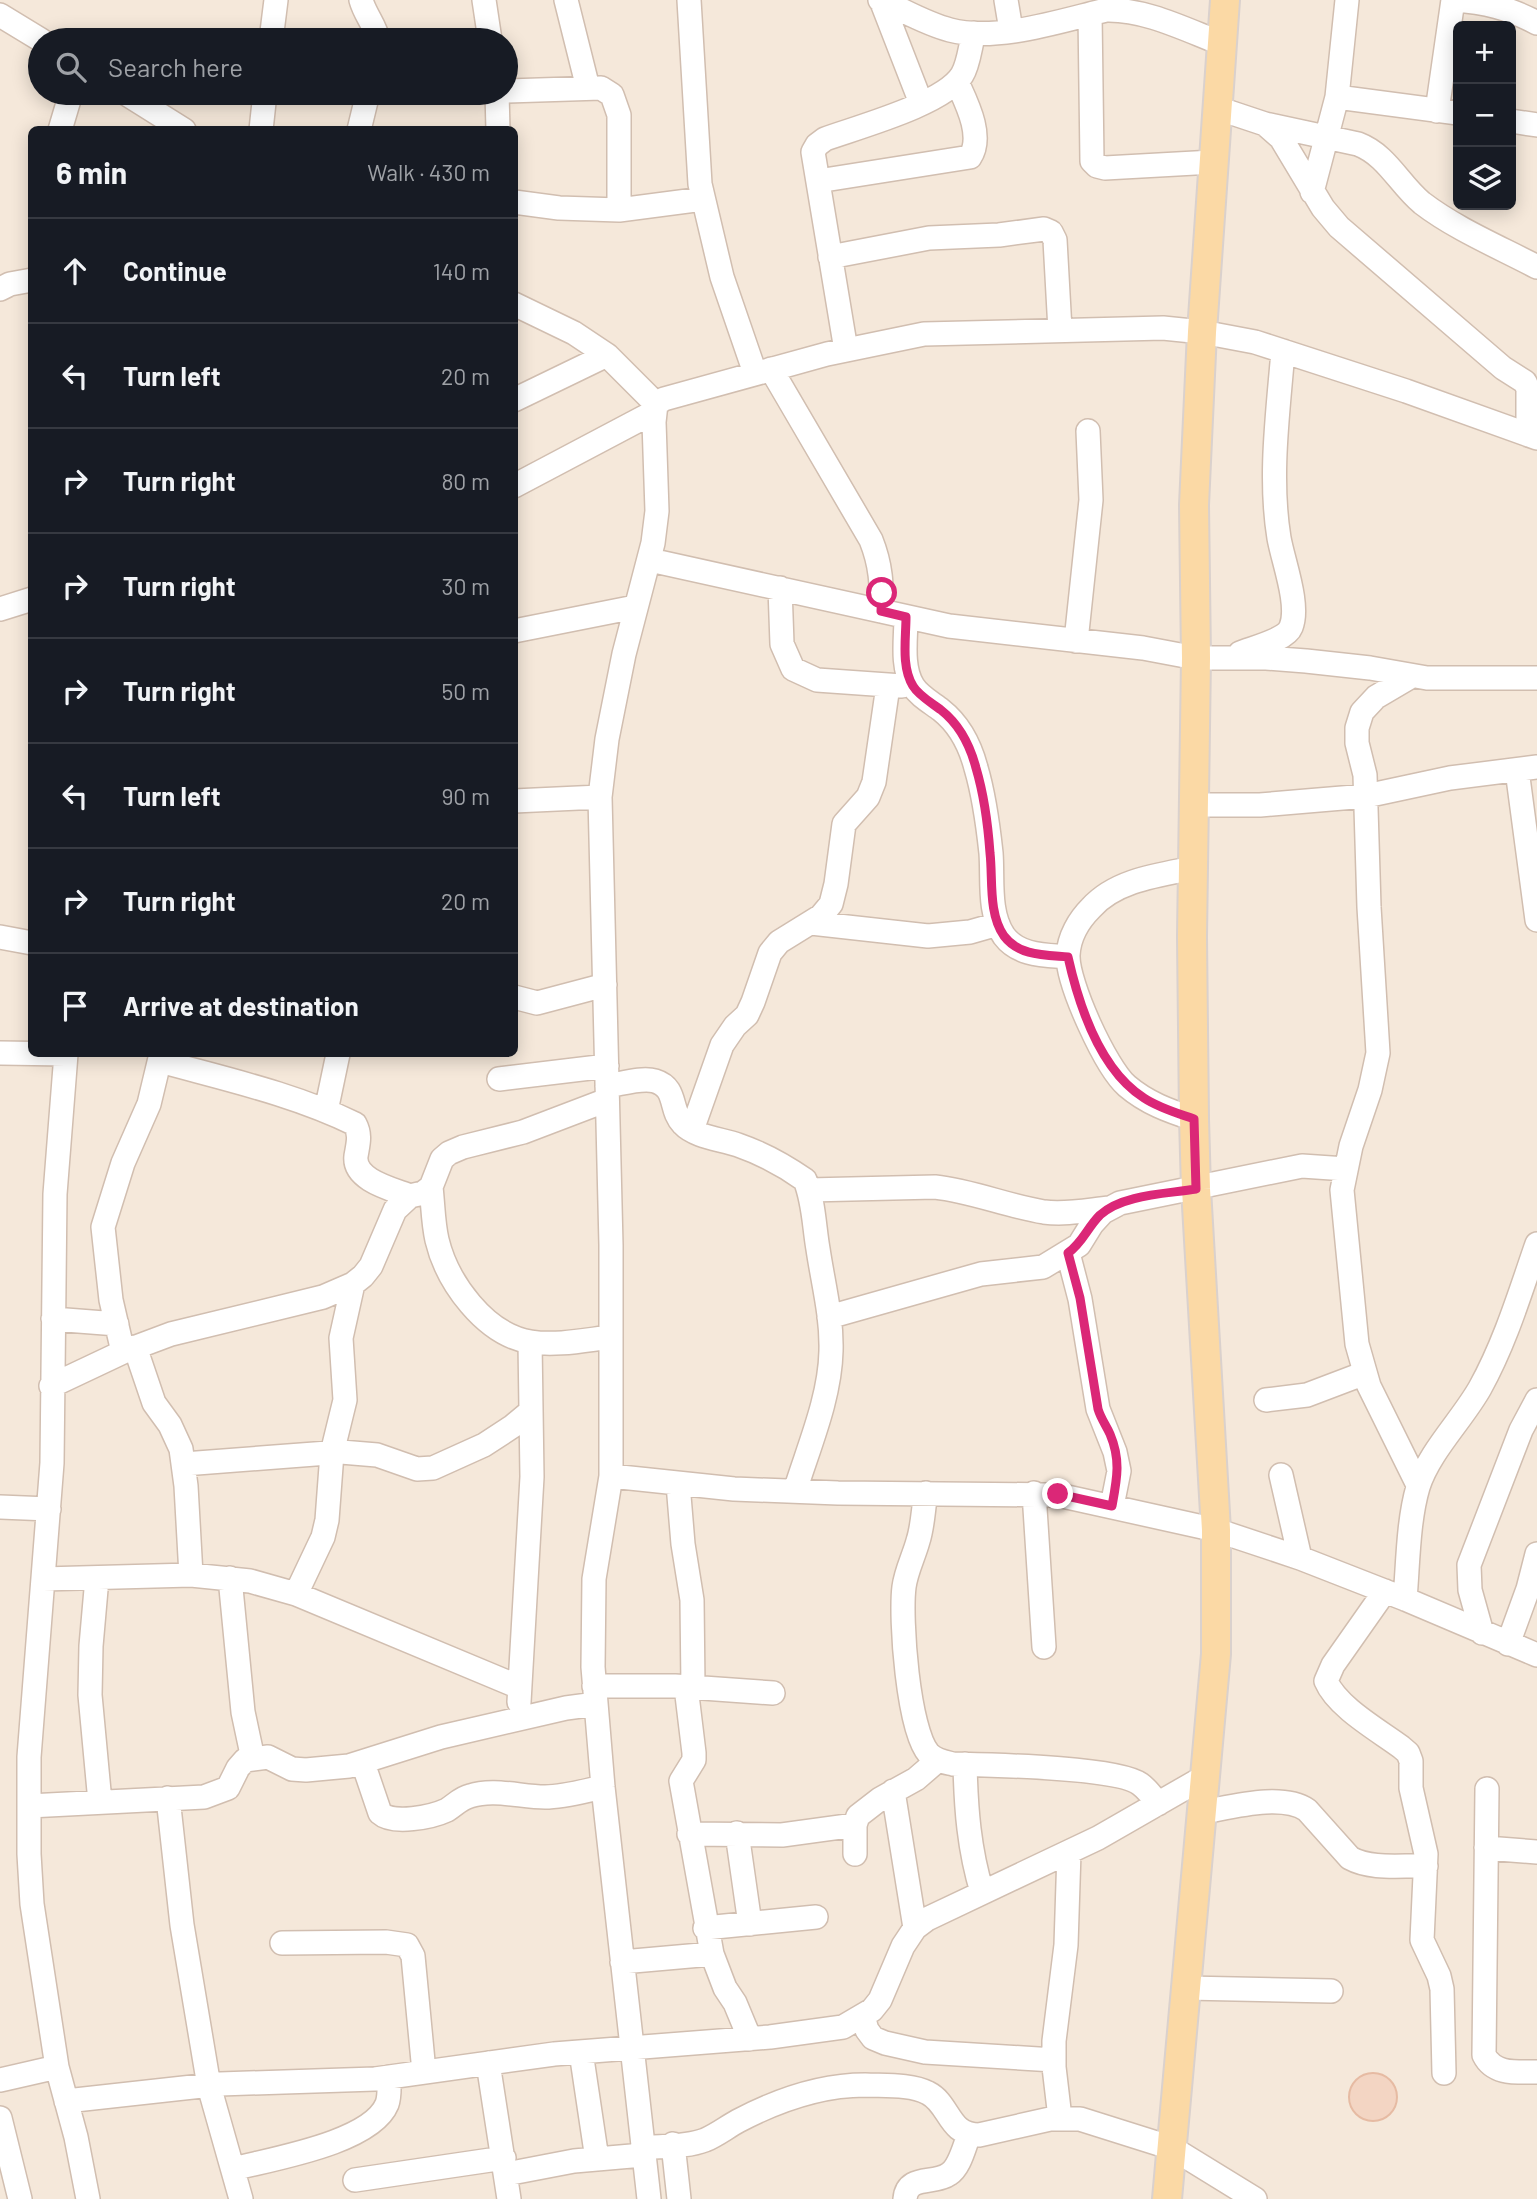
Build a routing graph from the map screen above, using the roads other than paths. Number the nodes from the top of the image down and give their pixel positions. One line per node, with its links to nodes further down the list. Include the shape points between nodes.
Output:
1 (276, 0): 15 (street)
2 (361, 0): 16 (street)
3 (484, 0): 17 (street)
4 (566, 0): 23 (street)
5 (689, 0): 47 (street)
6 (881, 0): 11 (street); 26 (street)
7 (1006, 0): 18 (street)
8 (1225, 0): 21 (main road)
9 (1346, 0): 25 (street)
10 (1453, 0): 14 (street); 33 (street)
11 (918, 9): 20 (street, via 949,30)
12 (1078, 10): 18 (street); 21 (street, via 1120,9); 44 (street, via 1092,161 1105,168)
13 (0, 15): 19 (street)
14 (1536, 16)
15 (272, 28)
16 (374, 28)
17 (488, 28)
18 (1011, 30): 20 (street)
19 (28, 32)
20 (974, 33): 22 (street)
21 (1223, 44): 32 (main road)
22 (957, 82): 26 (street); 45 (street, via 972,122 975,150 970,157)
23 (588, 89): 24 (street); 49 (street, via 601,88 612,94 619,115)
24 (518, 91)
25 (1337, 97): 33 (street); 43 (street)
26 (921, 103): 45 (street, via 817,145 813,152)
27 (67, 105): 38 (street)
28 (137, 105): 34 (street)
29 (264, 105): 40 (street)
30 (365, 105): 41 (street)
31 (497, 105): 42 (street)
32 (1217, 108): 36 (street); 44 (main road)
33 (1448, 112)
34 (150, 119): 39 (street)
35 (1516, 122): 37 (street)
36 (1265, 124): 43 (street); 46 (street, via 1281,138)
37 (1537, 125)
38 (61, 126)
39 (172, 126)
40 (261, 126)
41 (360, 126)
42 (498, 126)
43 (1328, 137): 46 (street); 51 (street, via 1373,149 1421,202)
44 (1213, 162): 56 (main road)
45 (818, 181): 50 (street)
46 (1312, 192): 64 (street, via 1339,227 1525,382)
47 (703, 199): 49 (street); 60 (street, via 722,277)
48 (518, 203): 49 (street)
49 (619, 210)
50 (831, 257): 55 (street, via 929,238 1044,229 1055,240); 57 (street)
51 (1537, 267)
52 (28, 281): 53 (street)
53 (0, 289)
54 (518, 306): 59 (street, via 575,333)
55 (1060, 330): 56 (street); 57 (street, via 924,334)
56 (1202, 332): 58 (street); 75 (main road, via 1194,505)
57 (846, 350): 60 (street)
58 (1283, 351): 64 (street); 76 (street, via 1275,489 1279,540 1292,596 1291,627 1275,640)
59 (607, 355): 61 (street); 62 (street)
60 (763, 371): 62 (street, via 664,399); 71 (street, via 871,540 882,574)
61 (518, 398)
62 (655, 408): 65 (street); 66 (street, via 657,511)
63 (1088, 431): 74 (street, via 1091,500)
64 (1532, 437)
65 (518, 484)
66 (650, 560): 67 (street); 69 (street)
67 (780, 587): 71 (street); 79 (street, via 782,644 793,669 817,680)
68 (28, 600): 70 (street)
69 (635, 607): 73 (street); 83 (street, via 616,690)
70 (0, 609)
71 (881, 611): 72 (street)
72 (906, 617): 74 (street); 80 (street, via 906,660)
73 (518, 630)
74 (1076, 641): 75 (street)
75 (1196, 658): 76 (street); 85 (main road)
76 (1227, 658): 77 (street, via 1295,659)
77 (1410, 677): 78 (street); 82 (street, via 1376,697 1362,712 1357,743)
78 (1537, 678)
79 (888, 686): 80 (street); 88 (street, via 874,782 868,797 844,824 831,904)
80 (913, 687): 89 (street, via 955,723 970,748 986,818)
81 (1527, 769): 82 (street, via 1450,778); 87 (street)
82 (1366, 796): 85 (street); 105 (street, via 1378,1053)
83 (600, 797): 84 (street); 93 (street)
84 (518, 801)
85 (1195, 805): 86 (main road)
86 (1194, 868): 92 (street, via 1113,890 1078,923); 103 (main road)
87 (1537, 920)
88 (811, 923): 89 (street, via 928,936); 104 (street, via 779,942 770,953 747,1015 722,1045)
89 (998, 924): 92 (street, via 1016,948)
90 (0, 937): 91 (street)
91 (28, 942)
92 (1068, 957): 103 (street, via 1074,985 1098,1043 1124,1083 1161,1108)
93 (605, 985): 94 (street, via 537,1003); 101 (street)
94 (518, 998)
95 (0, 1053): 96 (street)
96 (28, 1053)
97 (66, 1057): 116 (street, via 55,1195)
98 (160, 1057): 102 (street); 117 (street, via 149,1104 119,1173 103,1227)
99 (337, 1057): 102 (street)
100 (499, 1079): 101 (street)
101 (607, 1084): 104 (street, via 653,1079 671,1091 678,1116); 106 (street, via 523,1132 449,1153); 118 (street)
102 (326, 1111): 109 (street, via 359,1130 358,1168 380,1184)
103 (1194, 1119): 107 (main road)
104 (692, 1130): 108 (street, via 781,1165 805,1180)
105 (1346, 1169): 107 (street, via 1302,1166); 121 (street, via 1343,1211 1357,1344)
106 (431, 1187): 109 (street); 119 (street, via 436,1238 464,1295 502,1332)
107 (1196, 1189): 110 (street); 138 (main road)
108 (809, 1190): 110 (street, via 935,1187 1047,1212); 115 (street)
109 (410, 1196): 114 (street, via 395,1210 371,1266)
110 (1111, 1208): 112 (street)
111 (1537, 1244): 113 (street)
112 (1068, 1253): 115 (street, via 1043,1267 981,1274); 135 (street, via 1098,1409 1119,1471)
113 (1531, 1283): 131 (street, via 1479,1389)
114 (353, 1284): 120 (street, via 323,1297 189,1328); 126 (street, via 340,1352 345,1399)
115 (829, 1317): 132 (street, via 829,1375)
116 (53, 1319): 117 (street); 122 (street)
117 (117, 1324): 120 (street)
118 (611, 1337): 119 (street); 129 (street)
119 (530, 1342): 125 (street)
120 (129, 1349): 122 (street); 127 (street, via 178,1439)
121 (1365, 1373): 123 (street, via 1307,1395); 131 (street)
122 (51, 1386): 137 (street)
123 (1266, 1400)
124 (1537, 1400): 147 (street, via 1469,1565 1470,1590)
125 (531, 1411): 126 (street, via 484,1445 433,1468 417,1469 377,1455); 151 (street, via 532,1477)
126 (332, 1453): 127 (street); 145 (street, via 323,1538)
127 (184, 1464): 141 (street)
128 (1281, 1475): 140 (street)
129 (611, 1476): 130 (street); 154 (street, via 594,1579)
130 (678, 1484): 132 (street); 152 (street, via 692,1600)
131 (1418, 1485): 146 (street)
132 (794, 1491): 133 (street)
133 (926, 1493): 134 (street); 157 (street, via 919,1540 904,1584 902,1628 922,1743)
134 (1034, 1493): 135 (street); 149 (street)
135 (1112, 1506): 138 (street)
136 (0, 1507): 137 (street)
137 (49, 1509): 144 (street)
138 (1216, 1530): 140 (street); 160 (main road, via 1216,1654)
139 (1537, 1554): 148 (street)
140 (1300, 1558): 146 (street)
141 (191, 1576): 142 (street); 143 (street)
142 (97, 1578): 144 (street); 165 (street, via 90,1695)
143 (230, 1578): 145 (street); 156 (street, via 243,1712)
144 (43, 1579): 167 (street)
145 (296, 1594): 151 (street)
146 (1395, 1595): 147 (street); 176 (street, via 1333,1665 1326,1681 1342,1703 1408,1754)
147 (1482, 1633): 148 (street)
148 (1508, 1644): 150 (street)
149 (1044, 1647)
150 (1537, 1656)
151 (519, 1687): 155 (street)
152 (689, 1687): 153 (street); 154 (street); 171 (street, via 694,1760 681,1781)
153 (774, 1693)
154 (595, 1695): 155 (street); 161 (street)
155 (519, 1719): 158 (street, via 429,1740)
156 (253, 1759): 158 (street, via 268,1757 292,1769 306,1770); 164 (street, via 245,1760 228,1788 218,1793)
157 (938, 1760): 159 (street); 163 (street)
158 (363, 1763): 161 (street, via 380,1813 393,1820 444,1811 482,1793 544,1797)
159 (965, 1764): 166 (street, via 1119,1777 1141,1784); 177 (street, via 968,1832)
160 (1206, 1776): 166 (street); 168 (main road)
161 (603, 1787): 184 (street)
162 (1487, 1789): 172 (street)
163 (893, 1791): 169 (street, via 858,1816); 181 (street)
164 (168, 1798): 165 (street); 199 (street, via 182,1925)
165 (100, 1802): 167 (street)
166 (1158, 1804): 173 (street)
167 (29, 1805): 193 (street, via 32,1904)
168 (1203, 1812): 176 (street, via 1287,1802 1299,1805 1359,1863); 185 (main road)
169 (855, 1825): 170 (street, via 782,1835); 175 (street)
170 (737, 1833): 171 (street); 179 (street)
171 (689, 1834): 180 (street)
172 (1486, 1848): 174 (street); 195 (street, via 1484,2055 1497,2069)
173 (1069, 1852): 177 (street); 191 (street, via 1066,1945)
174 (1537, 1852)
175 (855, 1853)
176 (1426, 1866): 196 (street, via 1422,1940 1442,1989)
177 (982, 1892): 181 (street)
178 (816, 1917): 179 (street)
179 (750, 1924): 180 (street)
180 (705, 1928): 183 (street)
181 (915, 1928): 187 (street, via 880,2000)
182 (282, 1944): 194 (street, via 407,1945 413,1956)
183 (712, 1954): 184 (street); 188 (street)
184 (622, 1962): 189 (street)
185 (1186, 1988): 186 (street); 205 (main road)
186 (1331, 1991)
187 (863, 2016): 188 (street, via 843,2027); 191 (street, via 873,2038 898,2046 925,2052)
188 (751, 2039): 189 (street)
189 (633, 2048): 190 (street); 206 (street)
190 (581, 2052): 192 (street); 207 (street)
191 (1054, 2060): 201 (street)
192 (488, 2063): 194 (street); 208 (street)
193 (57, 2067): 198 (street); 200 (street)
194 (424, 2072): 197 (street)
195 (1537, 2072)
196 (1444, 2073)
197 (390, 2077): 199 (street); 209 (street, via 385,2108 353,2135)
198 (0, 2080)
199 (209, 2085): 200 (street); 209 (street)
200 (66, 2101): 212 (street)
201 (1060, 2118): 203 (street); 205 (street, via 1080,2119)
202 (0, 2119): 211 (street)
203 (969, 2135): 204 (street, via 960,2131 928,2093 863,2085 803,2094 706,2139); 217 (street, via 954,2169 941,2178 911,2185)
204 (673, 2144): 206 (street); 216 (street)
205 (1172, 2148): 218 (main road); 219 (street)
206 (642, 2151): 207 (street); 215 (street)
207 (597, 2159): 208 (street)
208 (505, 2166): 210 (street); 214 (street)
209 (233, 2169): 213 (street)
210 (355, 2180)
211 (20, 2199)
212 (88, 2199)
213 (241, 2199)
214 (509, 2199)
215 (649, 2199)
216 (679, 2199)
217 (905, 2199)
218 (1167, 2199)
219 (1255, 2199)

